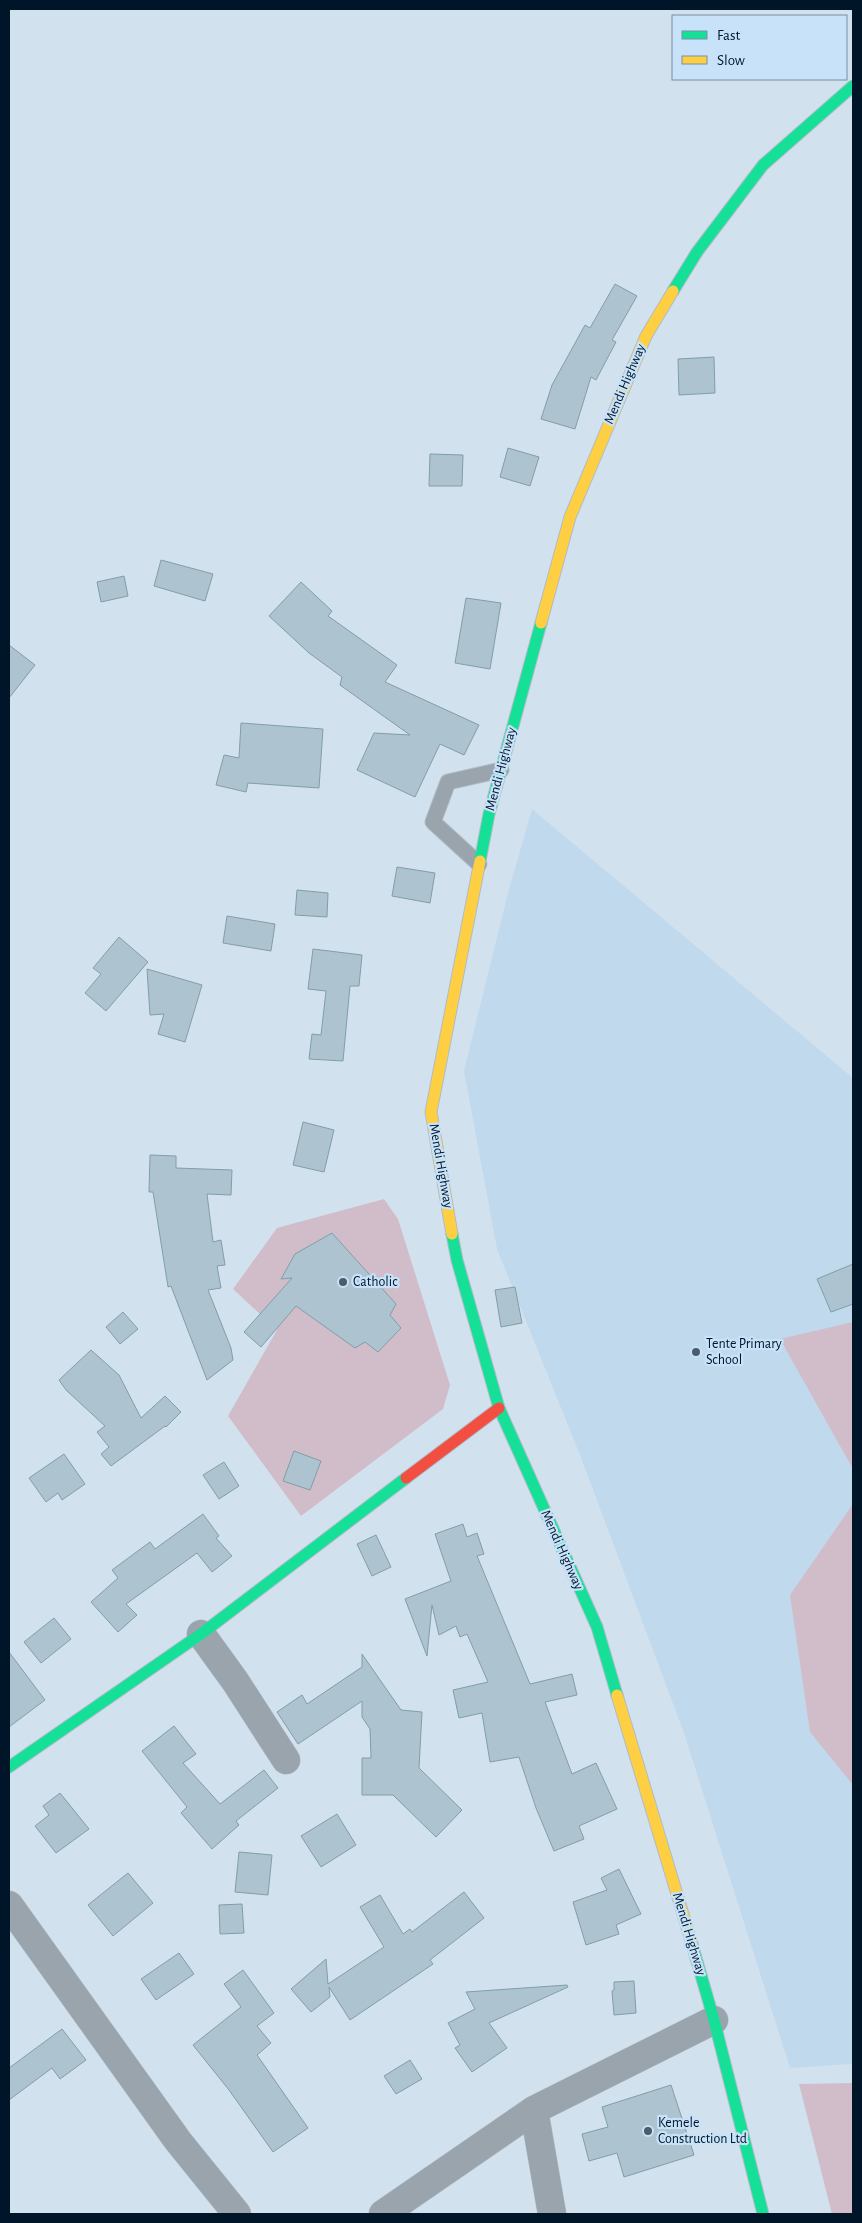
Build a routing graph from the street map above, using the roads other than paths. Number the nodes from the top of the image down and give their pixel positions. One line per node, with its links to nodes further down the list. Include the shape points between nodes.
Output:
1 (853, 86): 2 (main road, Mendi Highway, via 763,165 697,252 646,336 570,517)
2 (501, 770): 3 (main road, Mendi Highway); 3 (lane, via 448,782 433,822)
3 (479, 864): 4 (main road, Mendi Highway, via 431,1112 458,1260)
4 (499, 1408): 5 (main road); 9 (main road, Mendi Highway, via 597,1627)
5 (201, 1634): 6 (street); 7 (main road)
6 (286, 1760)
7 (9, 1768)
8 (9, 1905): 11 (street, via 178,2141)
9 (714, 2020): 10 (street); 14 (main road, Mendi Highway)
10 (534, 2110): 12 (street); 13 (street)
11 (237, 2214)
12 (383, 2214)
13 (552, 2214)
14 (763, 2214)

